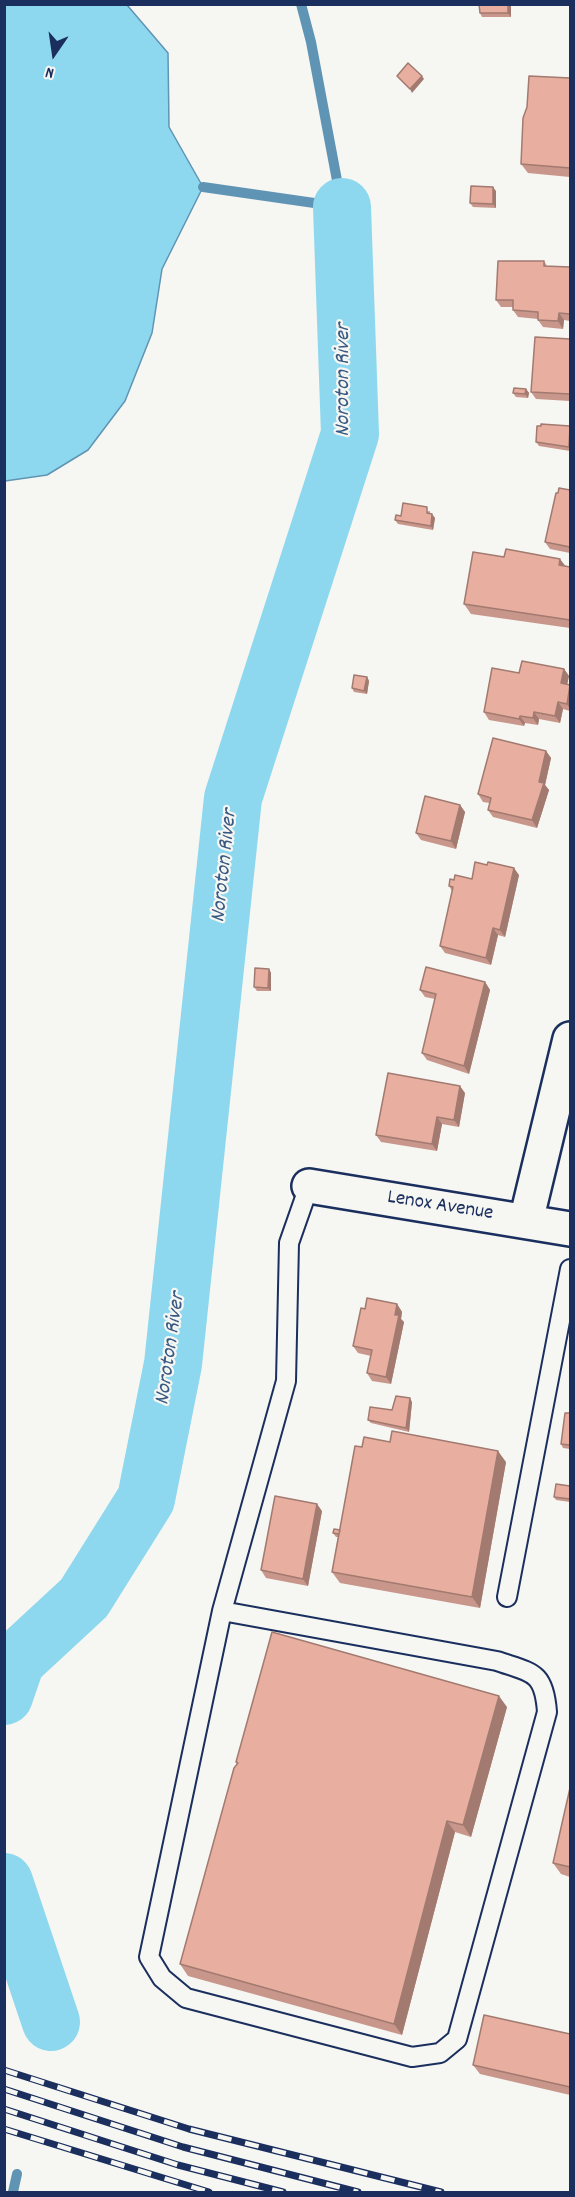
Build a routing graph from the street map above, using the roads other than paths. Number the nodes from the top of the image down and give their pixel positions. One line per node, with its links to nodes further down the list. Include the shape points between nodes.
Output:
1 (570, 1039): 3 (street)
2 (309, 1186): 3 (street, Lenox Avenue); 7 (lane, via 290,1243 286,1381)
3 (526, 1221): 4 (street, Lenox Avenue)
4 (570, 1229)
5 (570, 1269): 6 (lane)
6 (507, 1597)
7 (222, 1611): 7 (lane, via 149,1957 162,1978 186,1998 412,2057 440,2053 457,2039 547,1712 546,1690 534,1674 497,1661)

